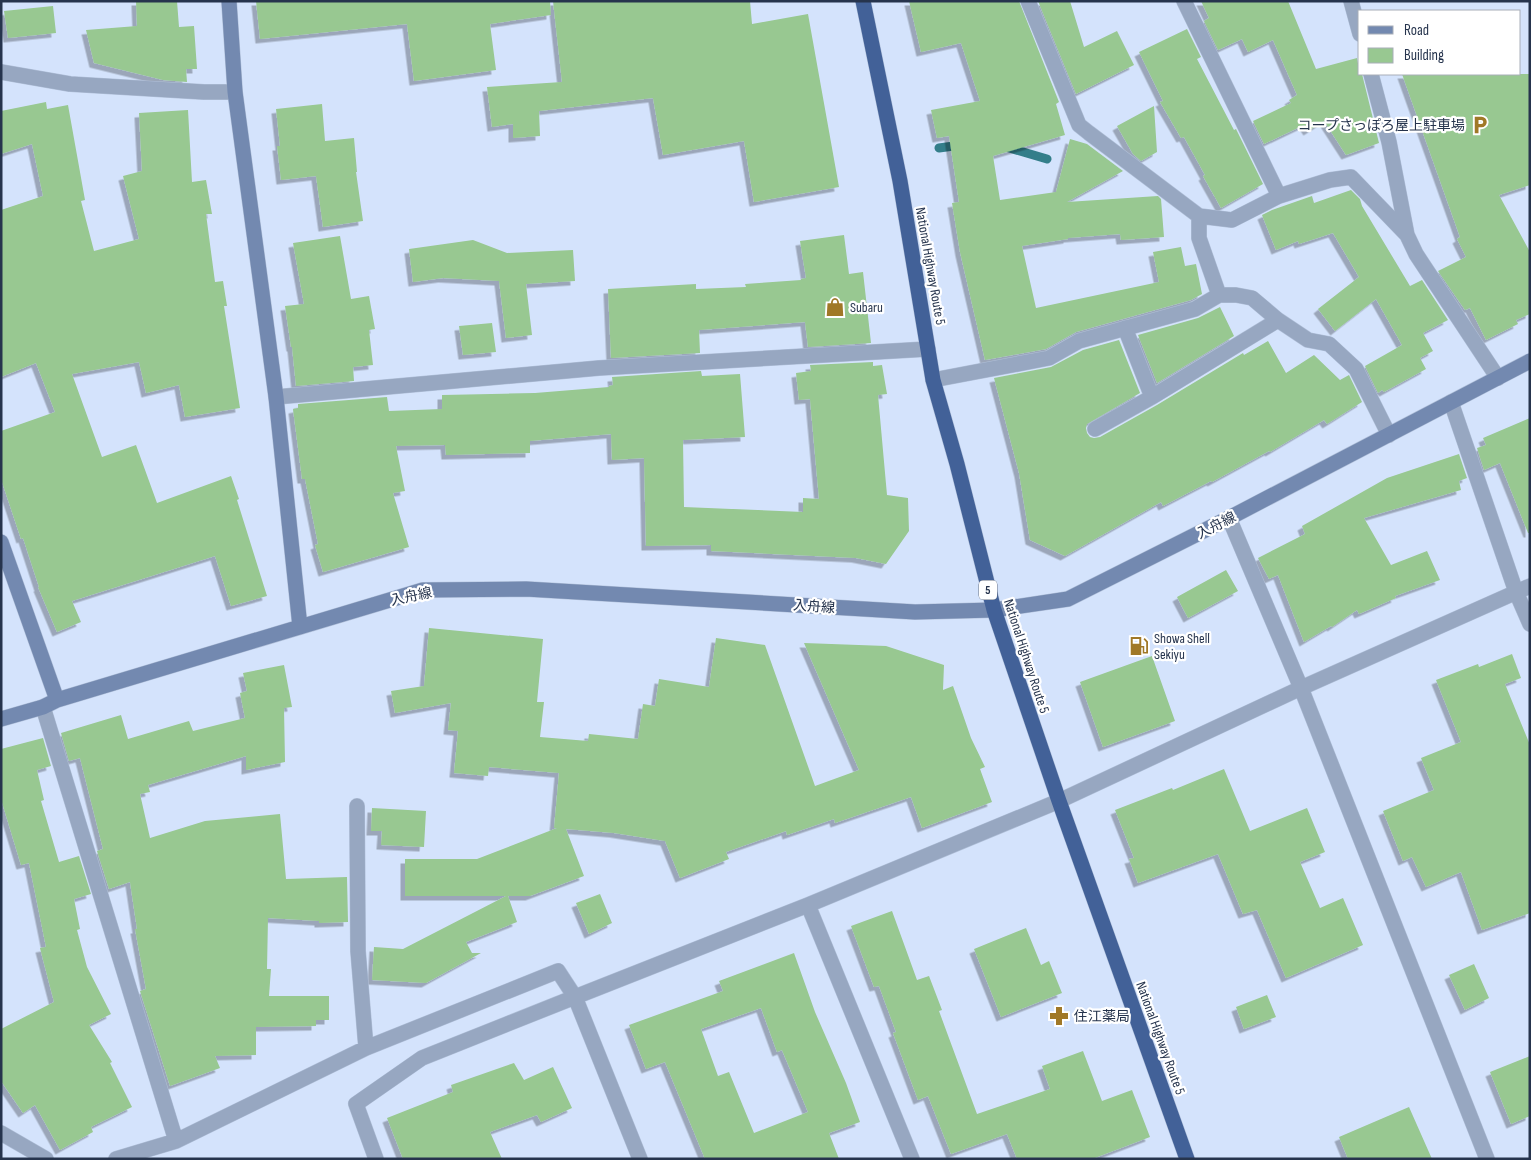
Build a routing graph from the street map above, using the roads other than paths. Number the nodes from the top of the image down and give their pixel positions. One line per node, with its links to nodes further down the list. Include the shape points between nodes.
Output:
1 (229, 1): 9 (street)
2 (863, 1): 16 (highway, National Highway Route 5 / 5, via 900,181)
3 (1028, 1): 11 (street, via 1079,125)
4 (1184, 1): 10 (street)
5 (1351, 1): 6 (street)
6 (1358, 27)
7 (1, 72): 9 (street, via 70,84)
8 (1371, 75): 12 (street, via 1389,142)
9 (235, 92): 20 (street)
10 (1279, 196): 11 (street, via 1232,220); 12 (street, via 1351,177)
11 (1198, 216): 13 (street, via 1199,238)
12 (1407, 235): 18 (street, via 1416,254)
13 (1218, 295): 14 (street, via 1252,298); 15 (street, via 1195,309)
14 (1278, 320): 21 (street); 24 (street, via 1308,340 1329,344 1356,369)
15 (1125, 328): 19 (street, via 1079,341 1048,358); 21 (street)
16 (928, 349): 19 (highway, National Highway Route 5 / 5); 20 (street, via 599,368)
17 (1530, 361): 18 (street, 入舟線)
18 (1498, 378): 22 (street, 入舟線)
19 (933, 380): 28 (highway, National Highway Route 5 / 5)
20 (276, 397): 30 (street)
21 (1152, 397): 23 (street)
22 (1451, 402): 24 (street, 入舟線); 27 (street)
23 (1095, 429)
24 (1389, 435): 25 (street, 入舟線)
25 (1229, 518): 28 (street, 入舟線, via 1068,600); 31 (street)
26 (1, 542): 32 (street)
27 (1523, 589): 29 (street); 31 (street)
28 (994, 610): 30 (street, 入舟線, via 915,612 526,589 423,590); 35 (highway, National Highway Route 5 / 5)
29 (1530, 624)
30 (300, 627): 32 (street, 入舟線)
31 (1301, 688): 35 (street); 48 (street)
32 (57, 700): 33 (street, 入舟線)
33 (43, 707): 34 (street, 入舟線); 41 (street)
34 (1, 719)
35 (1059, 802): 37 (street); 47 (highway, National Highway Route 5 / 5)
36 (357, 806): 39 (street, via 358,951)
37 (808, 905): 38 (street); 46 (street)
38 (575, 997): 39 (street, via 558,971); 44 (street, via 422,1058 356,1104); 45 (street)
39 (366, 1048): 41 (street)
40 (1, 1133): 42 (street)
41 (176, 1142): 43 (street)
42 (46, 1159)
43 (116, 1159)
44 (376, 1159)
45 (640, 1159)
46 (912, 1159)
47 (1186, 1159)
48 (1488, 1159)

